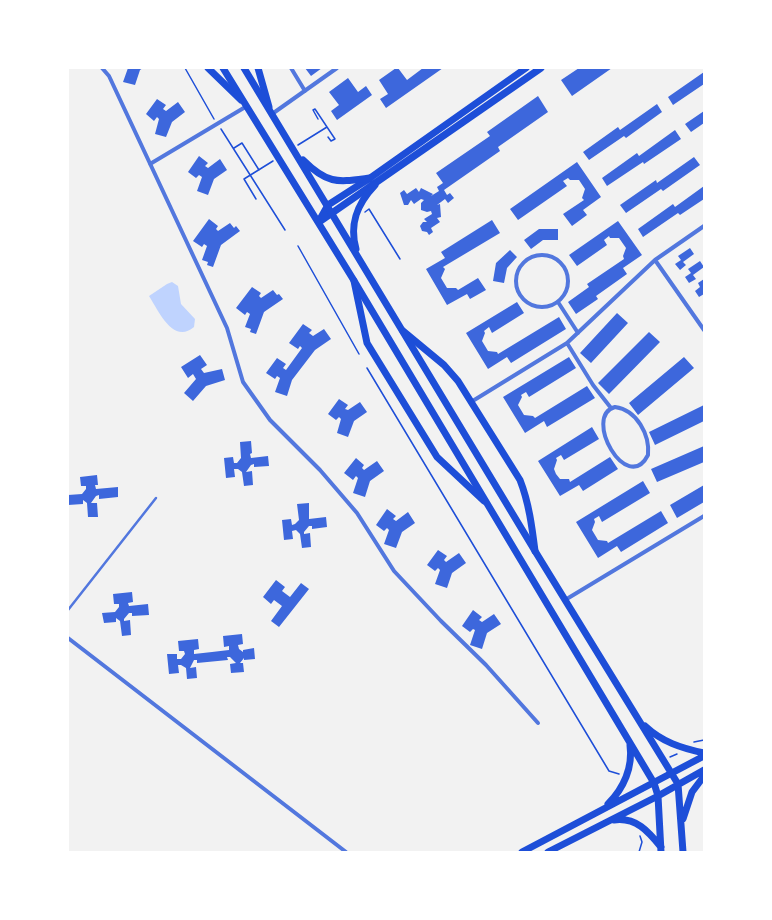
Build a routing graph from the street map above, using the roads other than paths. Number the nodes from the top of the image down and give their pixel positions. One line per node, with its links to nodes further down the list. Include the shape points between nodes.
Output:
1 (102, 68): 14 (street, via 109,76)
2 (208, 68): 11 (main road)
3 (223, 68): 11 (main road)
4 (244, 68): 12 (main road)
5 (258, 68): 12 (main road)
6 (291, 68): 10 (street)
7 (337, 68): 10 (street)
8 (526, 68): 15 (main road)
9 (541, 68): 16 (main road)
10 (305, 91): 12 (street)
11 (247, 106): 14 (street); 19 (main road)
12 (271, 113): 13 (main road)
13 (297, 154): 15 (main road, via 313,169 331,180); 17 (main road)
14 (150, 164): 39 (street, via 227,328 243,382 270,420 357,512 394,571)
15 (370, 178): 17 (main road)
16 (375, 185): 18 (main road); 21 (main road, via 365,195 356,211 353,230)
17 (328, 205): 18 (main road); 19 (main road)
18 (332, 214): 19 (main road); 21 (main road)
19 (319, 222): 23 (main road)
20 (704, 226): 22 (street)
21 (358, 257): 25 (main road)
22 (655, 260): 26 (street); 27 (street)
23 (353, 279): 32 (main road); 32 (main road, via 367,343 437,457)
24 (558, 302): 24 (street, via 569,284 563,264 546,254 535,255 526,260 516,277 516,288 521,297 529,304 539,307); 27 (street)
25 (402, 330): 29 (main road, via 452,374); 34 (main road)
26 (704, 330)
27 (578, 332): 28 (street)
28 (567, 343): 29 (street); 30 (street, via 593,385)
29 (471, 402): 34 (main road, via 520,480 526,498)
30 (611, 408): 30 (street, via 626,411 644,430 648,442 648,455 640,465 628,466 617,458 610,448 604,422)
31 (156, 498): 36 (lane)
32 (488, 505): 40 (main road)
33 (704, 516): 35 (street)
34 (535, 551): 35 (main road)
35 (565, 600): 38 (main road)
36 (68, 610)
37 (68, 638): 53 (street)
38 (638, 721): 41 (main road, via 666,742); 44 (main road)
39 (538, 723)
40 (629, 741): 46 (main road); 49 (main road, via 631,757 626,780)
41 (704, 752)
42 (704, 756): 44 (main road)
43 (704, 770): 47 (main road)
44 (671, 773): 46 (main road); 47 (main road)
45 (704, 776): 51 (main road, via 692,792)
46 (654, 783): 48 (main road); 49 (main road)
47 (678, 784): 48 (main road); 51 (main road)
48 (658, 796): 50 (main road); 52 (main road)
49 (604, 808): 54 (main road)
50 (610, 820): 52 (main road, via 621,819 637,824 645,829); 55 (main road)
51 (681, 823): 56 (main road)
52 (661, 850)
53 (346, 852)
54 (522, 852)
55 (550, 852)
56 (683, 852)

